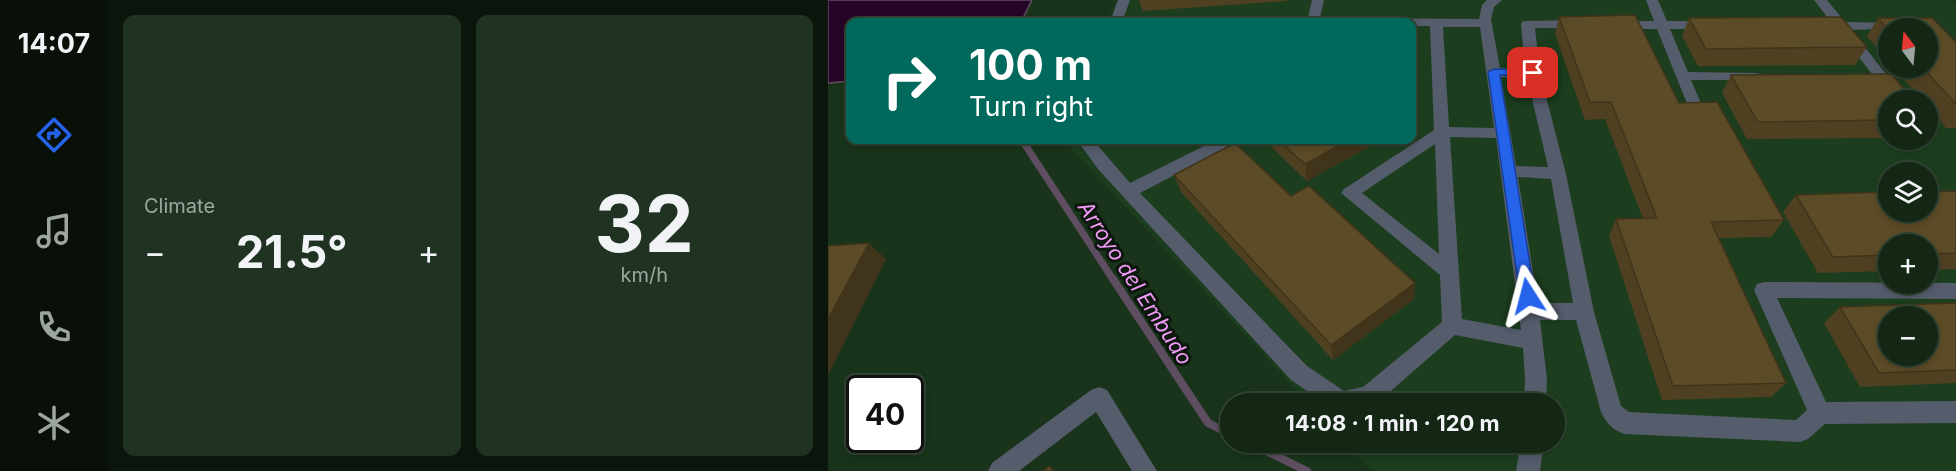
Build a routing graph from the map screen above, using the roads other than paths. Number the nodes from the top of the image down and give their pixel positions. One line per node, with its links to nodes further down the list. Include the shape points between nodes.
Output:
1 (1124, 0): 6 (street)
2 (1318, 0): 7 (street)
3 (1493, 0): 10 (street, via 1485,10)
4 (1652, 0): 11 (street)
5 (1820, 0): 14 (street)
6 (1117, 18)
7 (1314, 18)
8 (1416, 22): 9 (street)
9 (1436, 22): 10 (street); 24 (street)
10 (1486, 23): 16 (street)
11 (1661, 25): 12 (street); 17 (street, via 1528,24); 18 (street)
12 (1721, 26)
13 (1805, 26): 14 (street)
14 (1841, 26): 15 (street); 21 (street)
15 (1878, 26)
16 (1494, 72): 17 (street); 25 (street)
17 (1533, 73): 29 (street)
18 (1684, 76): 19 (street); 23 (street)
19 (1766, 77)
20 (1859, 78): 21 (street)
21 (1883, 79): 22 (street)
22 (1892, 90)
23 (1695, 108)
24 (1442, 132): 25 (street); 31 (street); 31 (street, via 1350,193)
25 (1503, 133): 28 (street)
26 (1088, 144): 30 (street)
27 (1220, 144): 30 (street)
28 (1509, 171): 29 (street); 33 (street)
29 (1558, 174): 34 (street)
30 (1129, 191): 35 (street, via 1299,373 1342,402 1369,396)
31 (1449, 272): 35 (street)
32 (1956, 291): 39 (street, via 1764,290)
33 (1529, 311): 34 (street); 36 (street)
34 (1584, 312): 39 (street, via 1612,412 1624,423 1800,431)
35 (1452, 326): 36 (street)
36 (1532, 341): 37 (street)
37 (1534, 393)
38 (1956, 412): 39 (street)
39 (1820, 413)
40 (1531, 453): 43 (street)
41 (1000, 471): 42 (street, via 1099,396)
42 (1145, 471)
43 (1528, 471)

